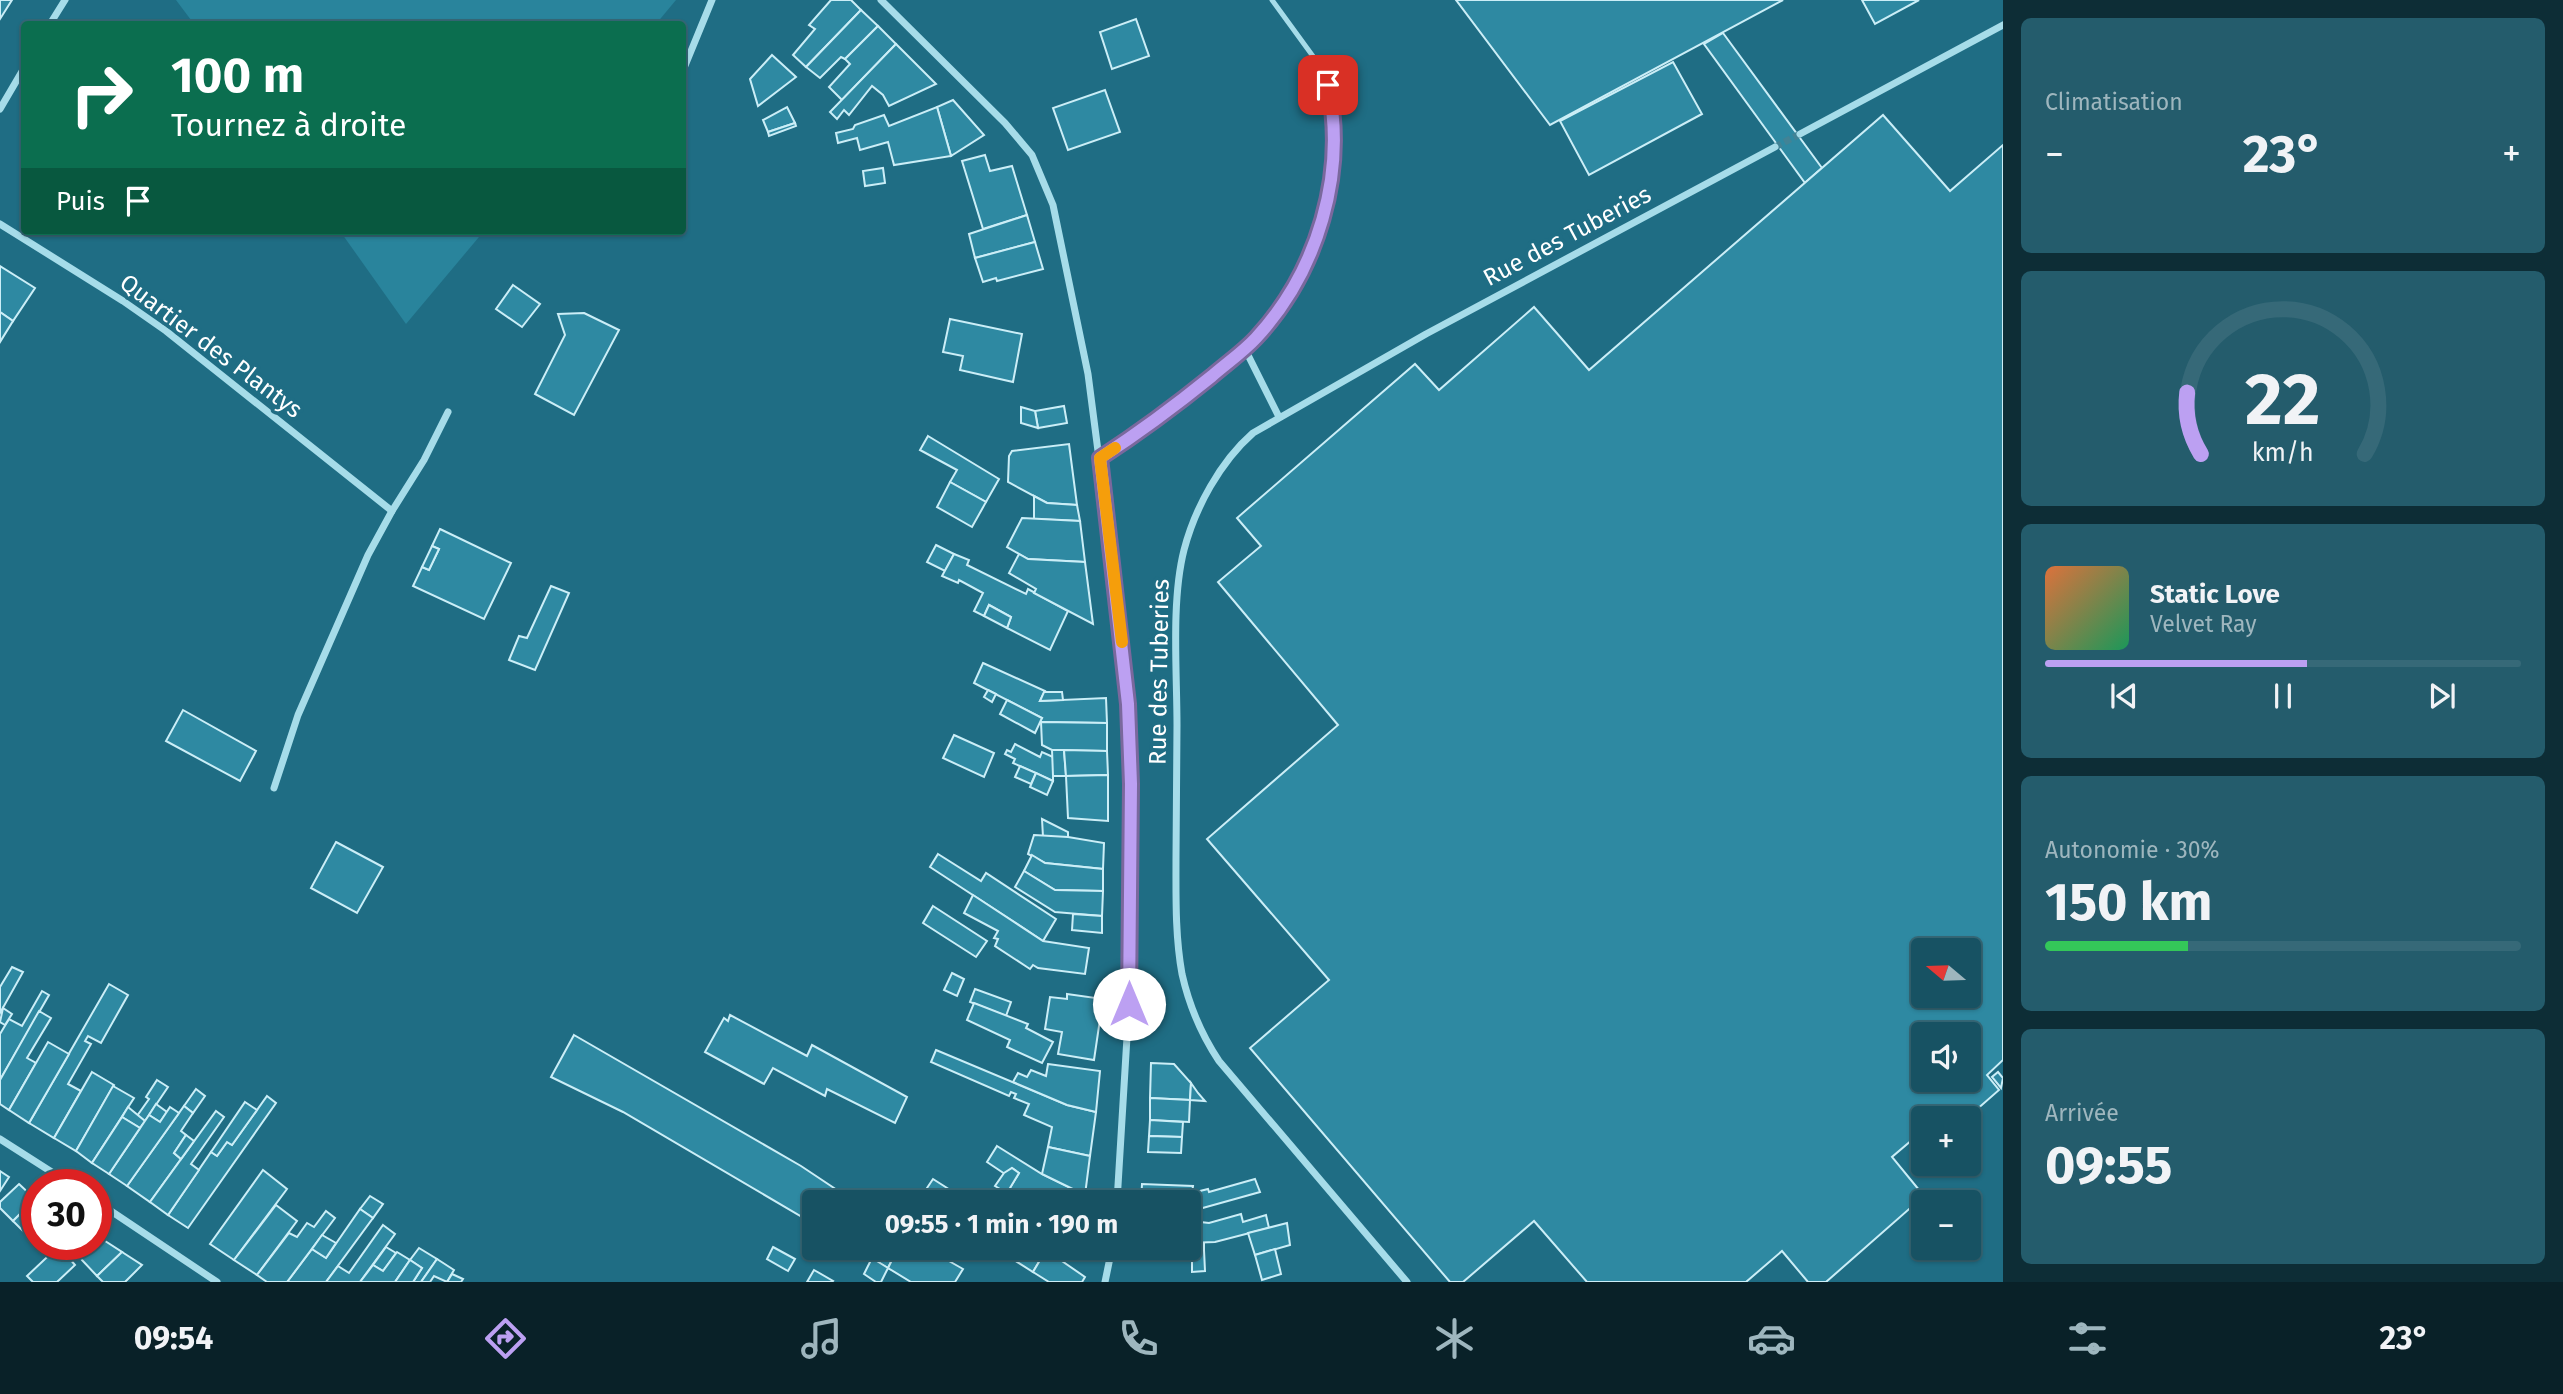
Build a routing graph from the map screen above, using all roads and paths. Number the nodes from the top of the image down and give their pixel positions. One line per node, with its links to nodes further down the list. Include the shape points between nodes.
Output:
1 (65, 0): 5 (street)
2 (712, 0): 7 (street)
3 (881, 0): 16 (street, via 1011,129 1039,169 1058,227)
4 (1272, 0): 13 (lane, via 1324,70 1334,116 1333,164 1320,231 1304,266 1279,309)
5 (52, 21)
6 (2003, 25): 10 (street)
7 (686, 62)
8 (21, 73): 9 (street)
9 (0, 109)
10 (1800, 134)
11 (1775, 147): 15 (street, Rue des Tuberies)
12 (0, 224): 17 (street, Quartier des Plantys, via 166,331)
13 (1245, 349): 15 (street); 16 (lane, via 1150,425)
14 (448, 412): 17 (street, via 425,460)
15 (1279, 417): 26 (street, Rue des Tuberies, via 1241,443 1222,468 1196,518 1181,568 1176,869 1180,960 1194,1013 1219,1061)
16 (1100, 458): 21 (street, via 1121,625 1130,745 1129,1004)
17 (391, 511): 18 (street, via 298,715)
18 (274, 788)
19 (0, 1139): 20 (street)
20 (47, 1169)
21 (1118, 1190)
22 (112, 1212): 24 (street)
23 (1110, 1260): 25 (street)
24 (217, 1282)
25 (1105, 1282)
26 (1407, 1282)

